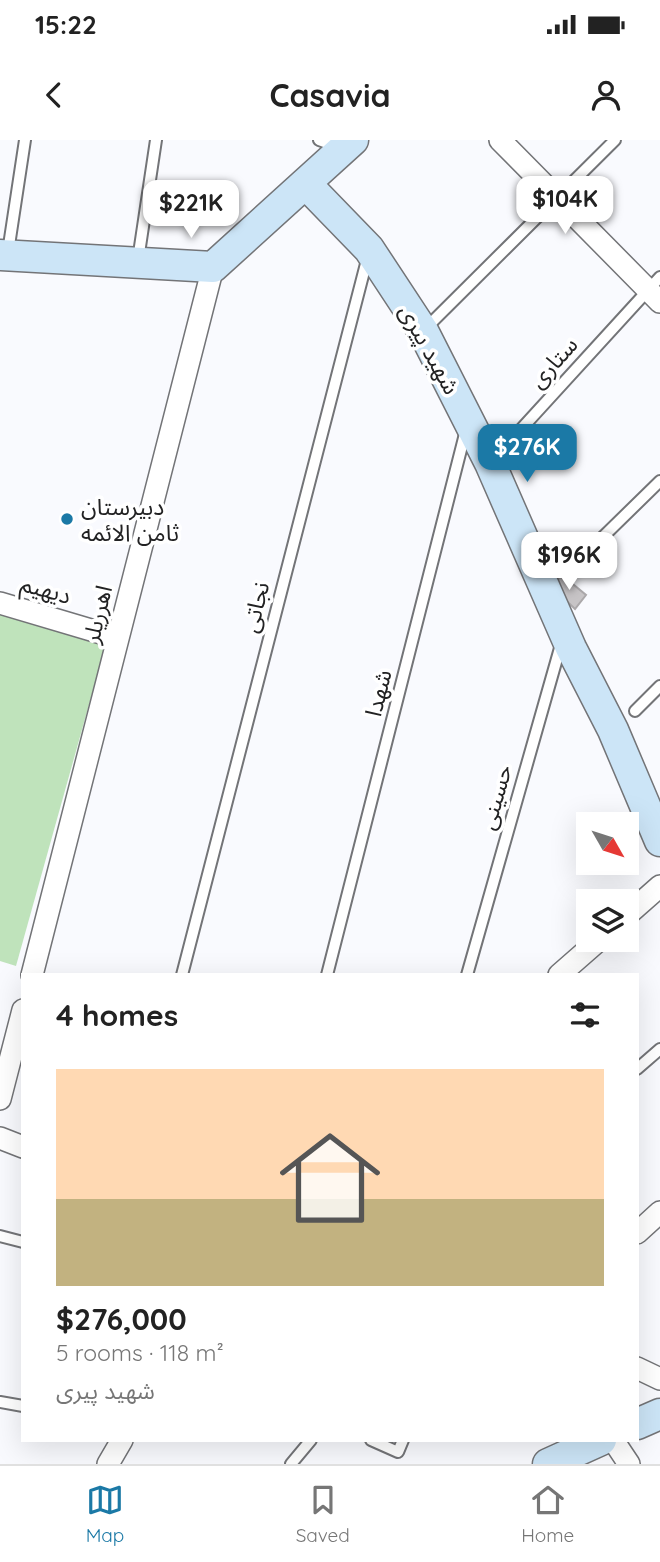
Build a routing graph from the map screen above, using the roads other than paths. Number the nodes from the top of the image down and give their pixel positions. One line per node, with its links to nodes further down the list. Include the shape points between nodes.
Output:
1 (25, 140): 9 (lane)
2 (156, 140): 10 (lane)
3 (500, 140): 7 (street)
4 (615, 140): 7 (lane)
5 (340, 142): 6 (street)
6 (306, 184): 8 (street, شهید پیری); 11 (street)
7 (558, 199): 12 (street); 13 (lane)
8 (369, 249): 13 (street, شهید پیری); 28 (lane, نجاتی)
9 (4, 255): 10 (street)
10 (137, 262): 11 (street)
11 (213, 267): 20 (street, اهرریلر)
12 (656, 290): 15 (lane, ستاری)
13 (423, 331): 14 (street, شهید پیری)
14 (468, 421): 15 (street, شهید پیری); 29 (lane, شهدا)
15 (490, 463): 19 (street, شهید پیری)
16 (660, 481): 17 (lane)
17 (565, 573)
18 (0, 603): 20 (street, دیهیم)
19 (564, 631): 23 (street, شهید پیری); 30 (lane, حسینی)
20 (118, 638): 27 (street, اهرریلر)
21 (660, 686): 22 (lane)
22 (635, 712)
23 (660, 841)
24 (660, 886): 25 (street)
25 (639, 905)
26 (585, 952): 31 (street)
27 (33, 973)
28 (183, 973)
29 (328, 973)
30 (468, 973)
31 (561, 973)
32 (21, 1018): 35 (street)
33 (660, 1049): 34 (lane)
34 (639, 1067)
35 (0, 1099)
36 (0, 1138): 37 (street)
37 (21, 1146)
38 (660, 1212): 39 (street)
39 (639, 1231)
40 (0, 1236): 41 (lane)
41 (21, 1241)
42 (639, 1369): 43 (street)
43 (660, 1379)
44 (0, 1402): 45 (lane)
45 (21, 1406)
46 (660, 1414): 47 (street)
47 (639, 1423)
48 (121, 1442): 55 (street)
49 (309, 1442): 56 (lane)
50 (376, 1442): 54 (lane)
51 (402, 1442): 54 (lane)
52 (614, 1442): 59 (street)
53 (581, 1443): 58 (street)
54 (398, 1452): 57 (lane)
55 (108, 1464)
56 (290, 1464)
57 (394, 1464)
58 (548, 1464)
59 (629, 1464)

